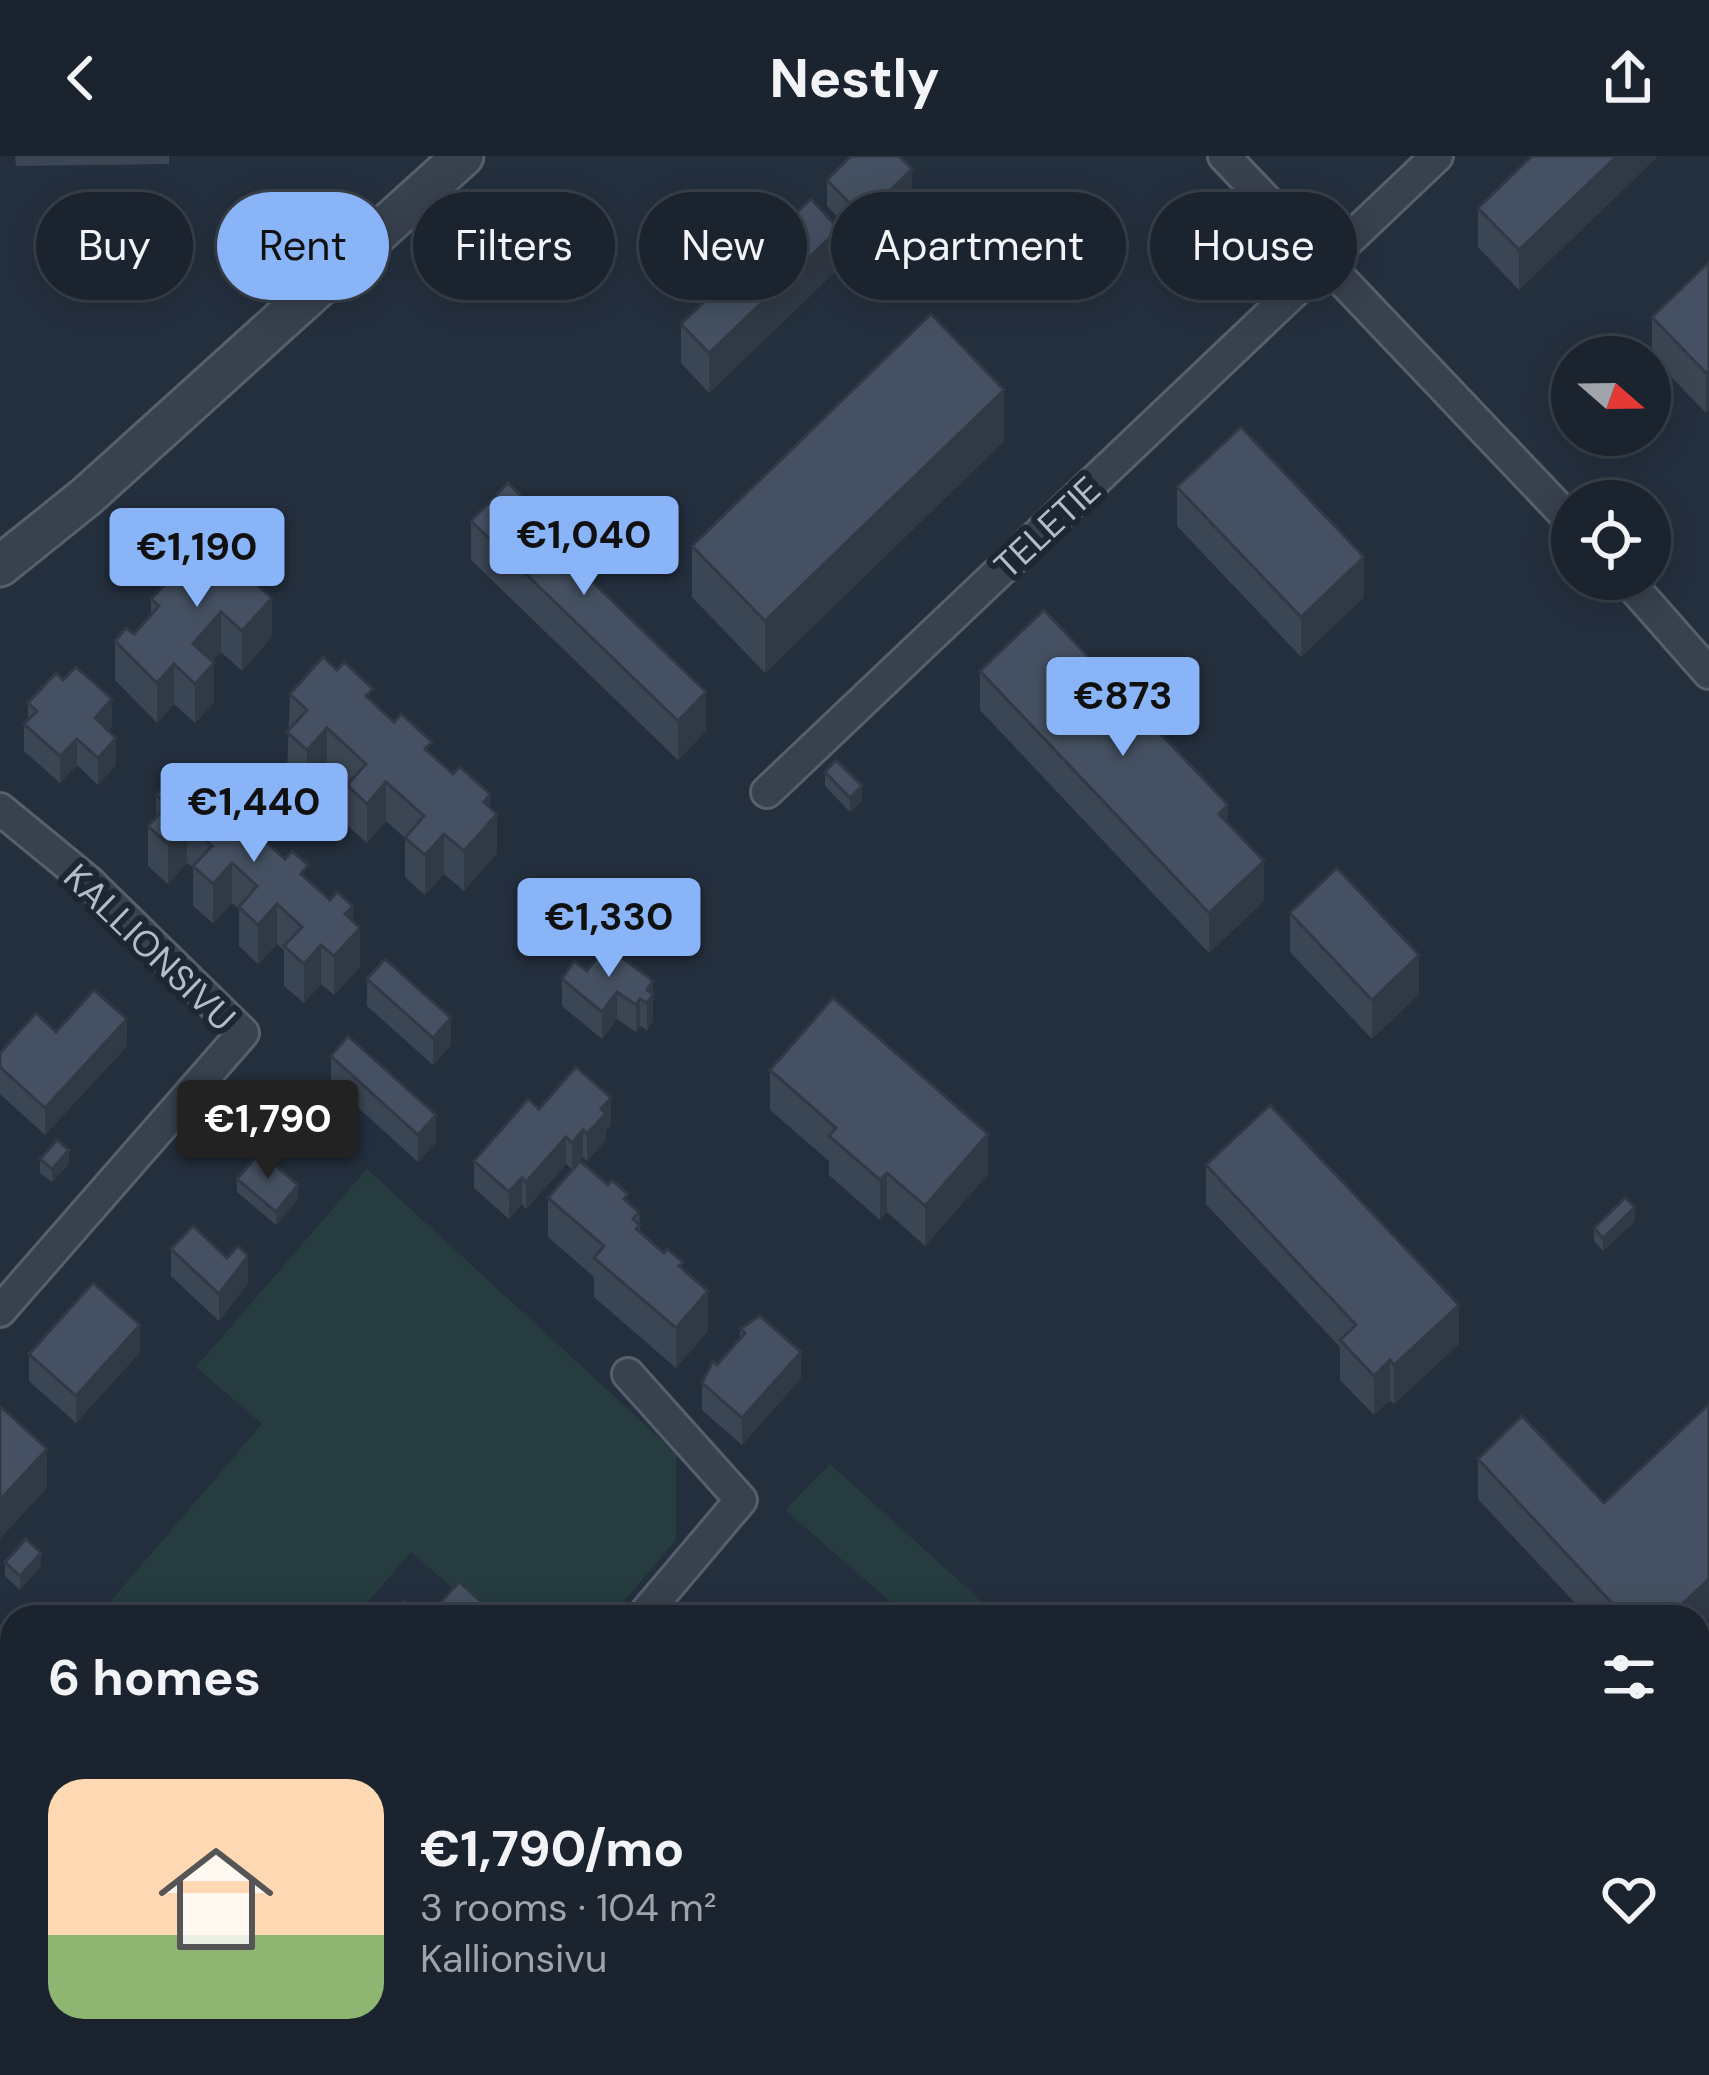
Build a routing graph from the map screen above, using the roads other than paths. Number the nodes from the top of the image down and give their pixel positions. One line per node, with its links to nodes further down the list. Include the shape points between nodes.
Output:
1 (463, 156): 9 (street)
2 (1225, 156): 4 (street)
3 (1437, 156): 5 (street, TELETIE)
4 (1259, 192)
5 (1357, 233)
6 (1357, 296): 8 (street)
7 (1287, 300): 12 (street, TELETIE)
8 (1551, 500)
9 (0, 566)
10 (1645, 600): 11 (street)
11 (1709, 673)
12 (767, 791)
13 (0, 809): 14 (street, KALLIONSIVU, via 243,1033)
14 (0, 1312)
15 (628, 1374): 16 (street, via 741,1500)
16 (652, 1605)

